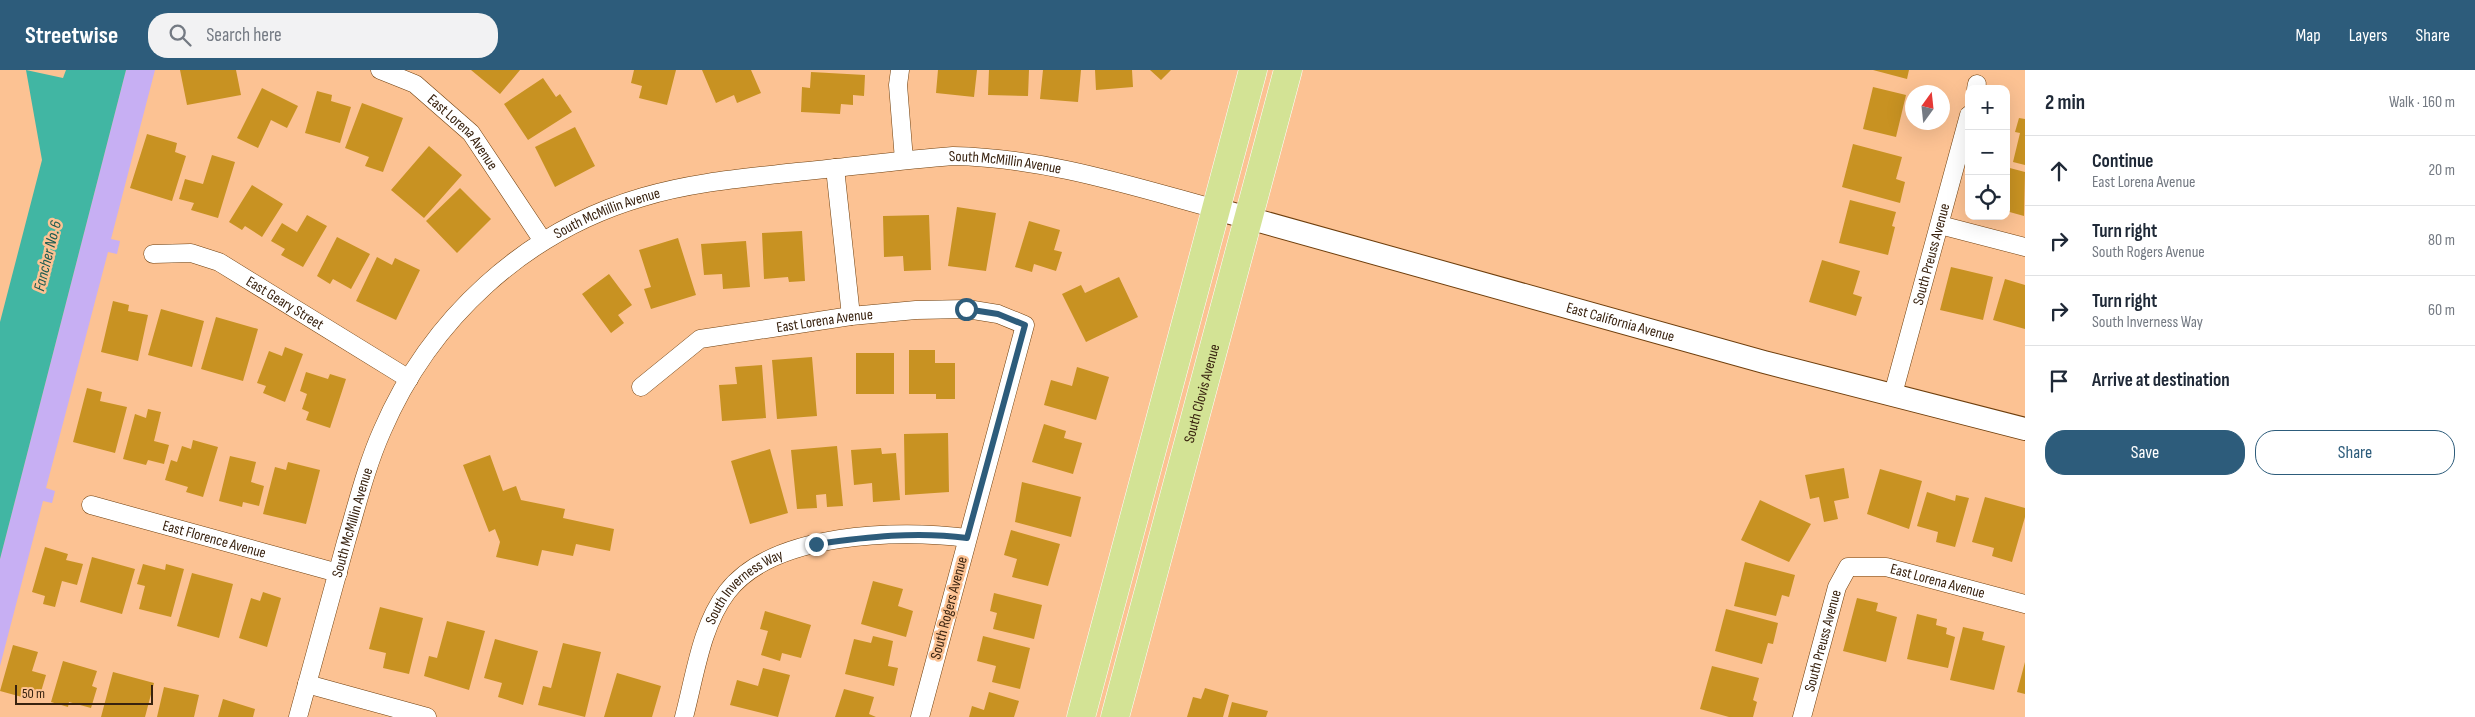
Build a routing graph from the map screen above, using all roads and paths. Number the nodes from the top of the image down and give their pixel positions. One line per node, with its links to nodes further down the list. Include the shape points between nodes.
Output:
1 (380, 70): 11 (street, East Lorena Avenue, via 414,84 472,132)
2 (900, 70): 6 (street, via 898,85)
3 (1253, 70): 8 (main road)
4 (1288, 70): 9 (main road, South Clovis Avenue)
5 (1965, 130): 10 (street, South Preuss Avenue)
6 (904, 160): 7 (street, South McMillin Avenue); 8 (street, South McMillin Avenue, via 952,156 1030,162)
7 (835, 168): 11 (street, South McMillin Avenue, via 675,188 596,213); 14 (street)
8 (1216, 209): 9 (street, East California Avenue); 23 (main road)
9 (1248, 218): 18 (street, East California Avenue, via 1754,359); 33 (main road, South Clovis Avenue)
10 (1940, 224): 12 (street); 18 (street, South Preuss Avenue)
11 (543, 241): 16 (street, South McMillin Avenue, via 488,282 460,309 438,334)
12 (2025, 247)
13 (153, 254): 16 (street, East Geary Street, via 191,253 219,262)
14 (851, 316): 15 (street, East Lorena Avenue, via 966,309 998,314); 17 (street, East Lorena Avenue, via 700,339)
15 (1025, 325): 21 (street, South Rogers Avenue)
16 (409, 380): 24 (street, South McMillin Avenue, via 394,404 369,465)
17 (641, 387)
18 (1893, 394): 19 (street, East California Avenue)
19 (2025, 430)
20 (91, 505): 24 (street, East Florence Avenue)
21 (967, 538): 29 (street, South Inverness Way, via 881,535 816,544 771,558 746,573 727,592 714,612); 30 (street, South Rogers Avenue)
22 (1848, 567): 25 (street, East Lorena Avenue, via 1886,567); 34 (street, South Preuss Avenue, via 1837,588)
23 (1119, 572): 31 (main road); 32 (main road, via 1118,623)
24 (338, 573): 26 (street, South McMillin Avenue)
25 (2025, 604)
26 (307, 684): 27 (street, South McMillin Avenue); 28 (street)
27 (298, 717)
28 (427, 717)
29 (684, 717)
30 (920, 717)
31 (1081, 717)
32 (1097, 717)
33 (1115, 717)
34 (1802, 717)

